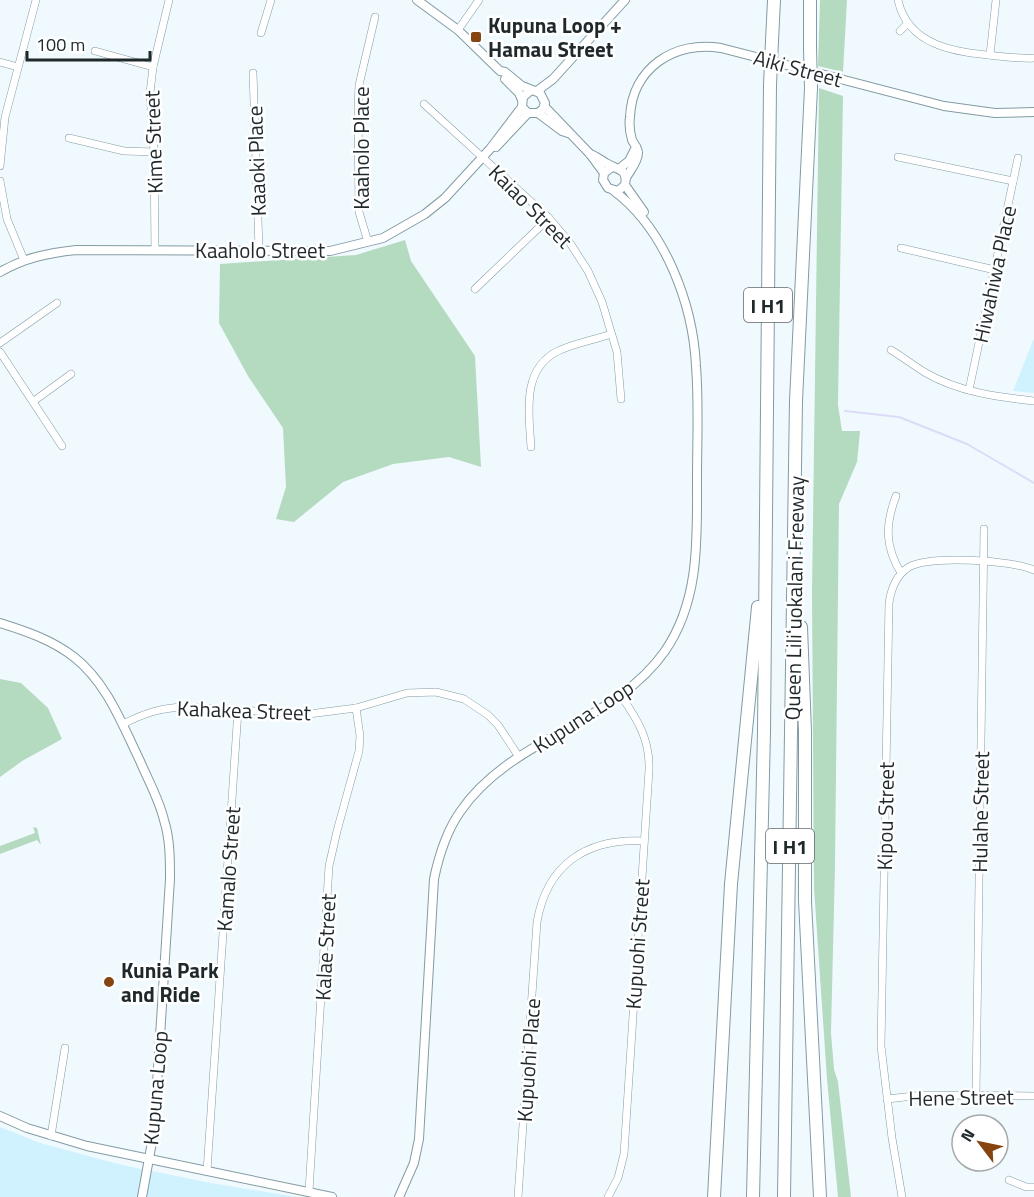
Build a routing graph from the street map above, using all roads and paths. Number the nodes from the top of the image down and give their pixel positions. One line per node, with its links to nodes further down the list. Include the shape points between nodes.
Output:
1 (36, 0): 20 (street)
2 (169, 0): 21 (street, Kime Street)
3 (271, 0): 15 (street)
4 (417, 0): 13 (street)
5 (479, 0): 13 (street)
6 (625, 0): 24 (street)
7 (774, 0): 68 (highway, Queen Liliʻuokalani Freeway / I H1, bridge)
8 (810, 0): 66 (highway, Queen Liliʻuokalani Freeway / I H1, bridge, via 811,88 796,400)
9 (898, 0): 12 (street)
10 (996, 0): 17 (street)
11 (375, 17): 46 (street, Kaaholo Place, via 359,85 358,109 359,212)
12 (908, 23): 14 (street); 17 (street, via 950,51)
13 (458, 30): 22 (street)
14 (900, 31)
15 (261, 33)
16 (95, 51): 21 (street)
17 (990, 55): 18 (street)
18 (1034, 58)
19 (0, 62): 20 (street)
20 (18, 67): 37 (street, via 5,117)
21 (153, 67): 32 (street, Kime Street, via 150,93)
22 (501, 71): 24 (street); 26 (street, via 519,93)
23 (253, 73): 48 (street, Kaaoki Place)
24 (539, 96): 26 (street, Kaaholo Street, via 525,94); 28 (street); 29 (street)
25 (424, 104): 35 (street, Kaiao Street)
26 (524, 107): 28 (street); 35 (street, Kaaholo Street)
27 (1034, 112): 31 (street, Aiki Street, via 995,113 945,106 721,48 698,46 661,59 644,75 631,107)
28 (538, 113): 29 (street)
29 (568, 133): 33 (street)
30 (69, 138): 32 (street, via 124,151)
31 (636, 147): 38 (street, via 629,160); 40 (street, Aiki Street, via 637,159)
32 (154, 152): 49 (street, Kime Street)
33 (590, 154): 38 (street); 39 (street)
34 (898, 157): 41 (street)
35 (483, 158): 44 (street, Kaiao Street); 46 (street, Kaaholo Street, via 425,214)
36 (1018, 158): 41 (street, Hiwahiwa Place)
37 (0, 166)
38 (616, 167): 39 (street); 40 (street)
39 (604, 173): 43 (street, via 603,183)
40 (626, 181): 43 (street, via 620,190); 45 (street, Kupuna Loop)
41 (1013, 181): 51 (street, Hiwahiwa Place)
42 (0, 182): 50 (street, via 7,219)
43 (614, 191): 45 (street, Kupuna Loop)
44 (549, 218): 53 (street); 55 (street, Kaiao Street, via 588,271)
45 (646, 221): 74 (street, Kupuna Loop, via 675,274 689,318 696,364 696,553 688,603 679,627 650,670)
46 (368, 243): 48 (street, Kaaholo Street, via 330,251)
47 (901, 248): 51 (street)
48 (259, 249): 49 (street, Kaaholo Street)
49 (155, 250): 50 (street, Kaaholo Street, via 76,250)
50 (24, 260): 52 (street, Kaaholo Street)
51 (995, 270): 60 (street, Hiwahiwa Place)
52 (0, 272)
53 (475, 289)
54 (57, 303): 56 (street)
55 (611, 334): 61 (street, Kaiao Street, via 617,352); 65 (street, via 558,351 540,366 529,395)
56 (0, 343)
57 (891, 350): 60 (street, via 928,374)
58 (0, 352): 63 (street)
59 (72, 374): 63 (street)
60 (969, 390): 62 (street)
61 (621, 399)
62 (1034, 400)
63 (34, 401): 64 (street)
64 (63, 446)
65 (531, 447)
66 (796, 494): 85 (highway, via 806,732 805,901); 99 (highway, Queen Liliʻuokalani Freeway / I H1)
67 (896, 496): 72 (street, via 889,514 888,544)
68 (766, 525): 97 (highway, via 731,884); 98 (highway, Queen Liliʻuokalani Freeway / I H1)
69 (984, 529): 70 (street, Hulahe Street)
70 (983, 562): 71 (street, via 1015,563); 72 (street, via 919,563); 81 (street, Hulahe Street)
71 (1034, 570)
72 (901, 573): 83 (street, Kipou Street, via 891,591 887,623 881,1046)
73 (0, 623): 77 (street, Kupuna Loop, via 42,637 74,657 97,680)
74 (621, 696): 78 (street, Kupuna Loop); 79 (street, Kupuohi Street, via 639,721 648,745)
75 (356, 708): 76 (street, Kahakea Street, via 309,714); 78 (street, Kahakea Street, via 407,693 450,694 488,715); 91 (street, Kalae Street, via 359,751 329,866)
76 (238, 710): 77 (street, Kahakea Street, via 166,708 146,712); 88 (street, Kamalo Street)
77 (123, 724): 87 (street, Kupuna Loop, via 158,801 170,855 157,1092)
78 (519, 757): 94 (street, Kupuna Loop, via 473,794 447,834 439,856 434,879 419,1139 414,1163)
79 (644, 841): 95 (street, Kupuohi Place, via 612,841 576,856 549,885 541,903); 96 (street, Kupuohi Street, via 624,1154)
80 (65, 1048): 86 (street)
81 (975, 1095): 82 (street, Hene Street); 83 (street, Hene Street)
82 (1034, 1096)
83 (887, 1099): 102 (street, Kipou Street)
84 (0, 1116): 86 (street)
85 (817, 1128): 100 (highway); 101 (highway)
86 (51, 1136): 87 (street)
87 (149, 1159): 88 (street); 92 (street, Kupuna Loop)
88 (207, 1172): 91 (street)
89 (1009, 1180): 90 (street)
90 (1034, 1187)
91 (309, 1191): 93 (street)
92 (142, 1197)
93 (332, 1197)
94 (399, 1197)
95 (518, 1197)
96 (608, 1197)
97 (714, 1197)
98 (753, 1197)
99 (784, 1197)
100 (820, 1197)
101 (826, 1197)
102 (902, 1197)

